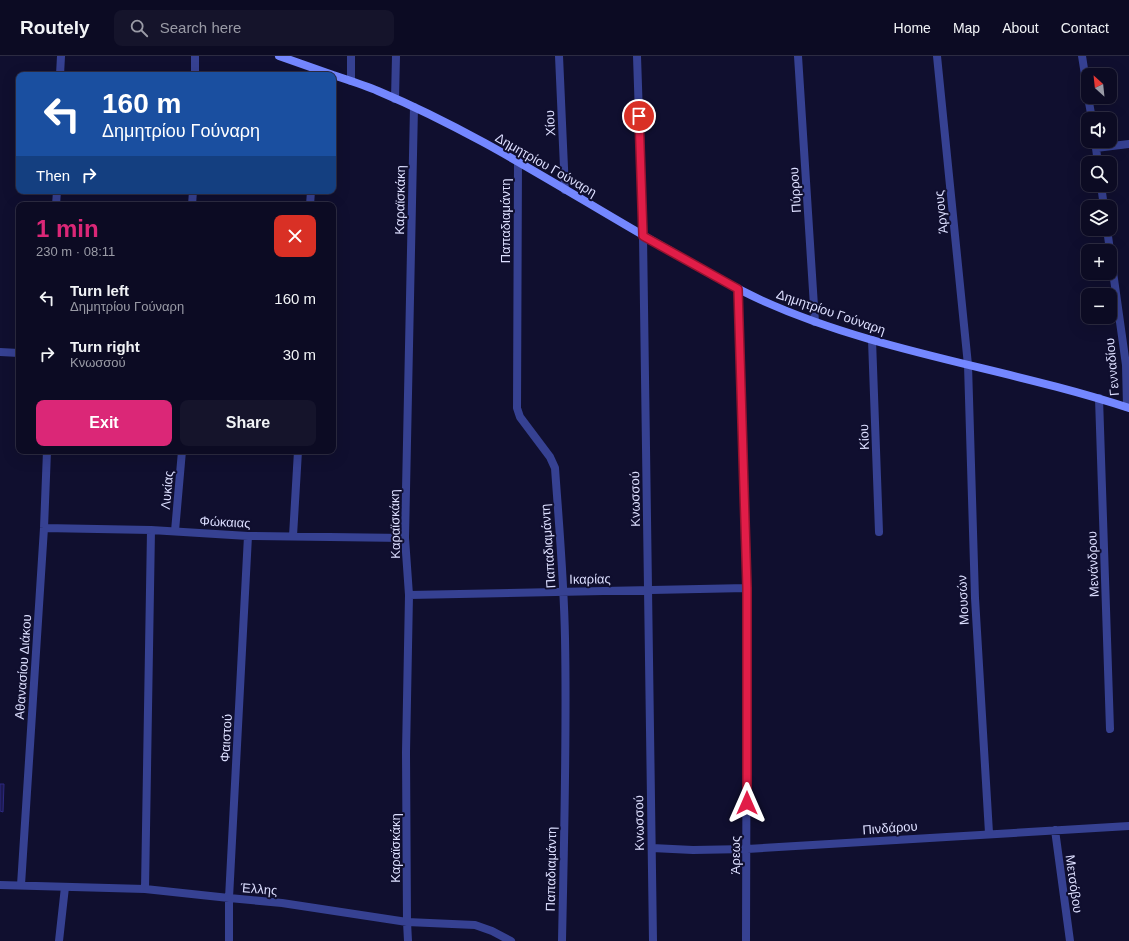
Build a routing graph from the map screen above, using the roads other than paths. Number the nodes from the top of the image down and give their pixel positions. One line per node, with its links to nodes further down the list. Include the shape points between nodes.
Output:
1 (61, 56): 12 (street)
2 (195, 56): 13 (street)
3 (279, 56): 14 (street, Δημητρίου Γούναρη)
4 (351, 56): 16 (street)
5 (396, 56): 17 (street)
6 (559, 56): 22 (street, Χίου)
7 (637, 56): 23 (street, Κνωσσού)
8 (798, 56): 26 (street, Πύρρου)
9 (937, 56): 30 (street, Άργους)
10 (1082, 56): 11 (street)
11 (1084, 68)
12 (60, 72)
13 (195, 72)
14 (316, 72)
15 (336, 76): 16 (street, Δημητρίου Γούναρη)
16 (351, 81): 17 (street, Δημητρίου Γούναρη)
17 (395, 99): 18 (street, Δημητρίου Γούναρη)
18 (414, 107): 21 (street, Δημητρίου Γούναρη); 42 (street, Καραϊσκάκη)
19 (1117, 144): 20 (street)
20 (1129, 144)
21 (518, 161): 22 (street, Δημητρίου Γούναρη); 45 (street, Παπαδιαμάντη, via 517,408 520,418 550,457 555,468)
22 (565, 190): 23 (street, Δημητρίου Γούναρη)
23 (643, 236): 25 (street, Δημητρίου Γούναρη); 44 (street, Κνωσσού)
24 (1108, 236): 32 (street, Γενναδίου, via 1126,365)
25 (738, 289): 26 (street, Δημητρίου Γούναρη); 43 (street, Άρεως)
26 (816, 322): 27 (street, Δημητρίου Γούναρη)
27 (872, 340): 30 (street, Δημητρίου Γούναρη); 39 (street, Κίου)
28 (0, 352): 29 (street)
29 (16, 353)
30 (968, 365): 31 (street, Δημητρίου Γούναρη); 50 (street, Μουσών, via 975,598)
31 (1099, 398): 32 (street, Δημητρίου Γούναρη); 47 (street, Μενάνδρου)
32 (1128, 407)
33 (47, 454): 36 (street, Αθανασίου Διάκου)
34 (182, 454): 38 (street, Λυκίας)
35 (298, 454): 41 (street)
36 (44, 528): 37 (street, Φώκαιας); 54 (street, Αθανασίου Διάκου)
37 (152, 530): 38 (street, Φώκαιας); 56 (street)
38 (175, 531): 40 (street, Φώκαιας)
39 (879, 532)
40 (248, 536): 41 (street, Φώκαιας); 57 (street, Φαιστού)
41 (293, 536): 42 (street, Φώκαιας)
42 (405, 538): 46 (street, Καραϊσκάκη)
43 (747, 588): 44 (street, Ικαρίας); 52 (street, Άρεως)
44 (648, 590): 45 (street, Ικαρίας); 51 (street, Κνωσσού)
45 (564, 592): 46 (street, Ικαρίας); 63 (street, Παπαδιαμάντη)
46 (409, 595): 58 (street, Καραϊσκάκη, via 406,752)
47 (1110, 729)
48 (1129, 826): 49 (street, Πινδάρου)
49 (1054, 830): 50 (street, Πινδάρου); 66 (street, Μετσόβου)
50 (989, 833): 52 (street, Πινδάρου)
51 (652, 848): 52 (street, Πινδάρου); 64 (street, Κνωσσού)
52 (746, 849): 65 (street, Άρεως)
53 (0, 885): 54 (street, Έλλης)
54 (21, 885): 55 (street, Έλλης)
55 (65, 887): 56 (street, Έλλης); 59 (street)
56 (145, 889): 57 (street, Έλλης)
57 (229, 898): 58 (street, Έλλης, via 296,904); 60 (street, Φαιστού)
58 (407, 922): 61 (street, Καραϊσκάκη); 62 (street, Έλλης, via 475,925)
59 (59, 941)
60 (229, 941)
61 (408, 941)
62 (511, 941)
63 (562, 941)
64 (653, 941)
65 (746, 941)
66 (1070, 941)

